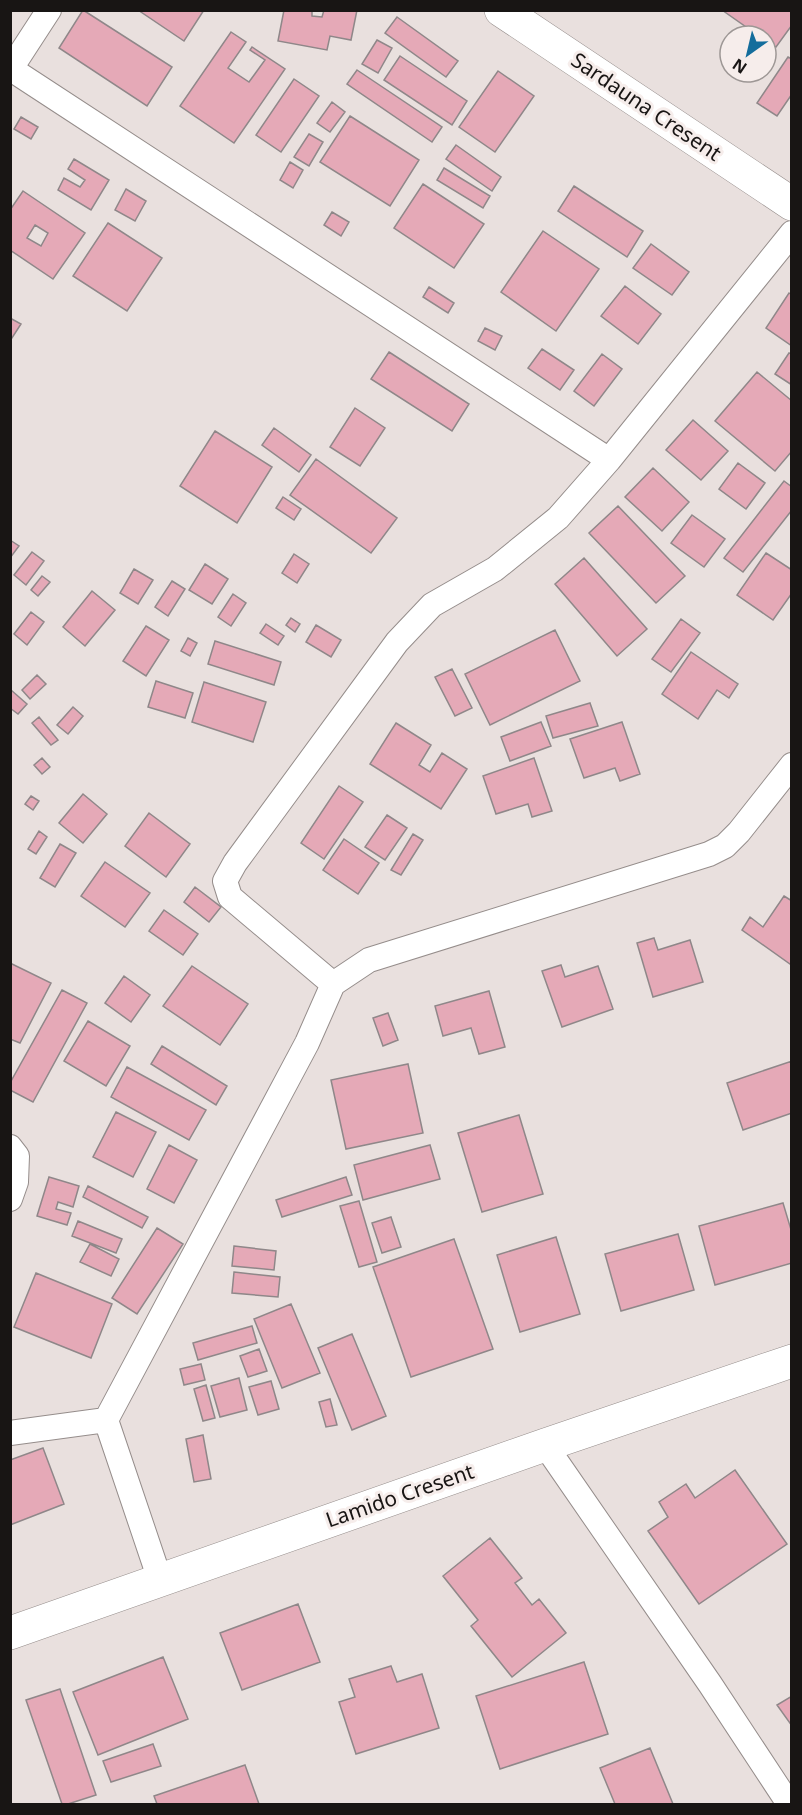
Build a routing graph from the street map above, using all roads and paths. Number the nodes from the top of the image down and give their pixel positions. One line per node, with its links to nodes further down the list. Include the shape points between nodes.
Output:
1 (49, 10): 3 (street)
2 (501, 10): 4 (street, Sardauna Cresent)
3 (11, 69): 6 (street)
4 (792, 204)
5 (792, 233): 6 (street)
6 (609, 460): 8 (street, via 558,518 495,569 432,605 397,642 225,881 230,897)
7 (792, 765): 8 (street, via 739,832 710,854 369,960)
8 (333, 984): 12 (street, via 307,1043)
9 (10, 1147): 10 (street, via 17,1156 16,1182)
10 (10, 1199)
11 (792, 1361): 14 (street, Lamido Cresent)
12 (106, 1420): 13 (street); 15 (street)
13 (10, 1433)
14 (545, 1444): 15 (street, Lamido Cresent); 17 (street)
15 (160, 1580): 16 (street, Lamido Cresent)
16 (10, 1633)
17 (789, 1804)

